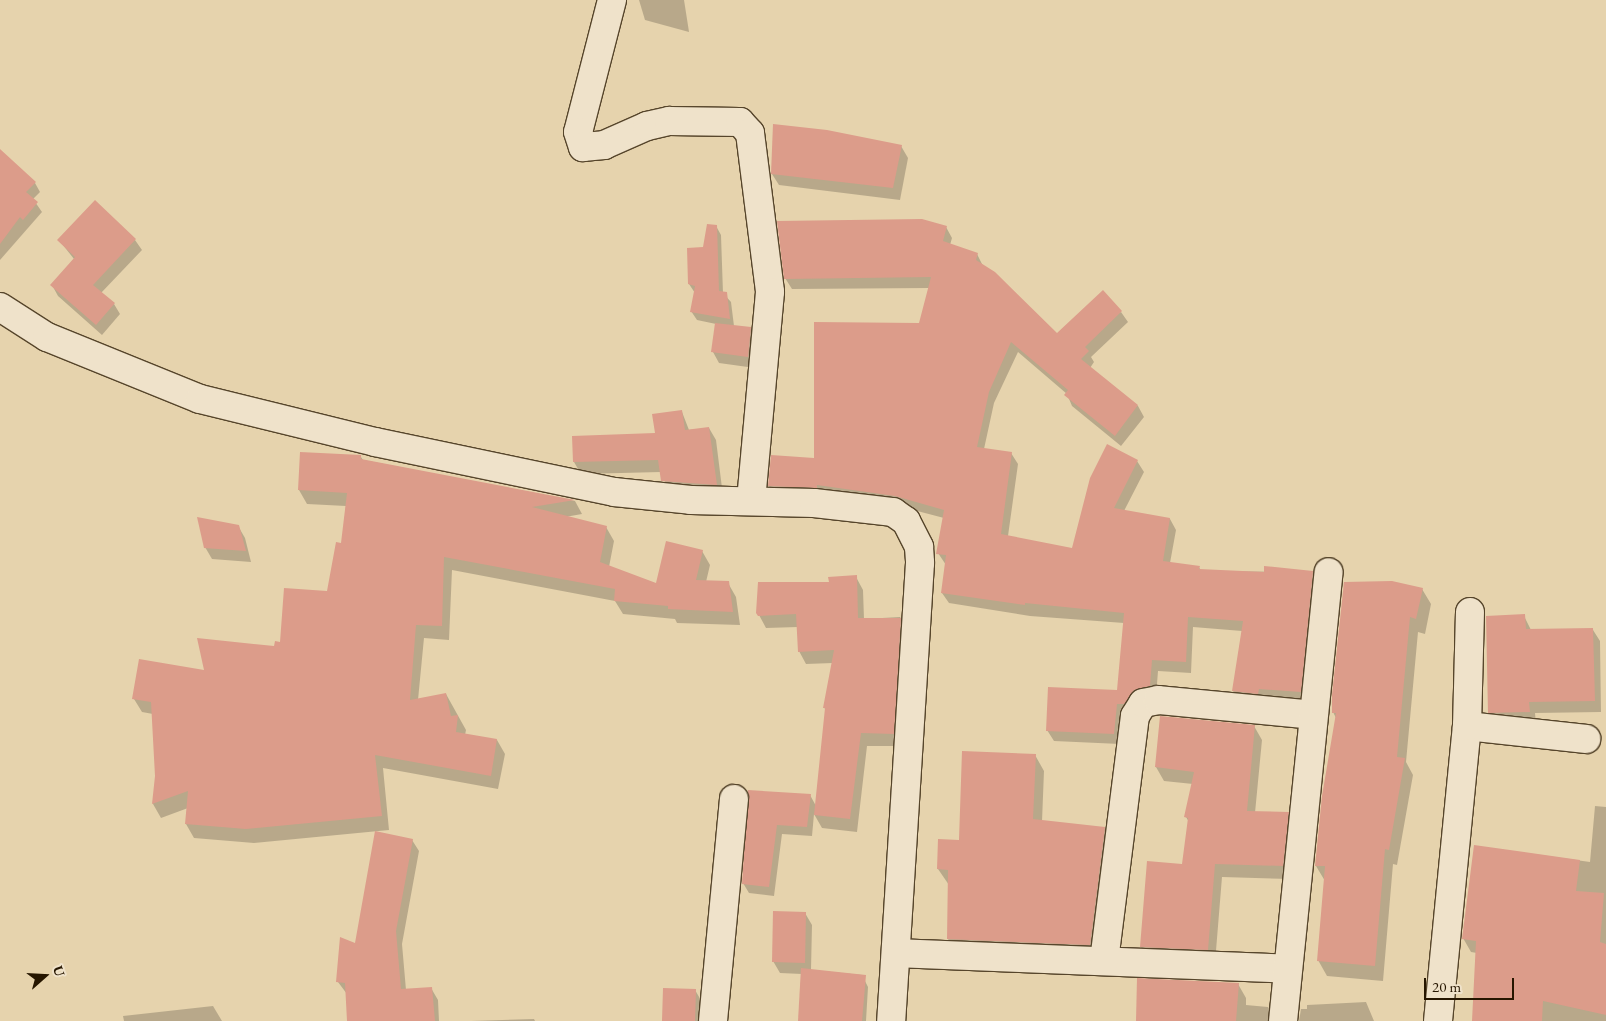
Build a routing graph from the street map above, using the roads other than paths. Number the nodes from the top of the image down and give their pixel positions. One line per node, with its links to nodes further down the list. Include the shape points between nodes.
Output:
1 (612, 0): 3 (street, via 578,132 582,147 604,145 647,126 669,122 740,122 750,133 770,292)
2 (0, 307): 3 (street, via 47,337 209,401 375,442 614,492 691,500)
3 (751, 499): 10 (street, via 894,512 914,532 919,546)
4 (1329, 572): 6 (street)
5 (1470, 612): 7 (street)
6 (1313, 715): 11 (street, via 1158,700 1143,703 1136,716); 12 (street)
7 (1467, 726): 8 (street); 16 (street)
8 (1586, 739)
9 (734, 798): 13 (street)
10 (896, 952): 11 (street); 14 (street)
11 (1104, 962): 12 (street)
12 (1288, 969): 15 (street)
13 (713, 1021)
14 (891, 1021)
15 (1283, 1021)
16 (1438, 1021)

